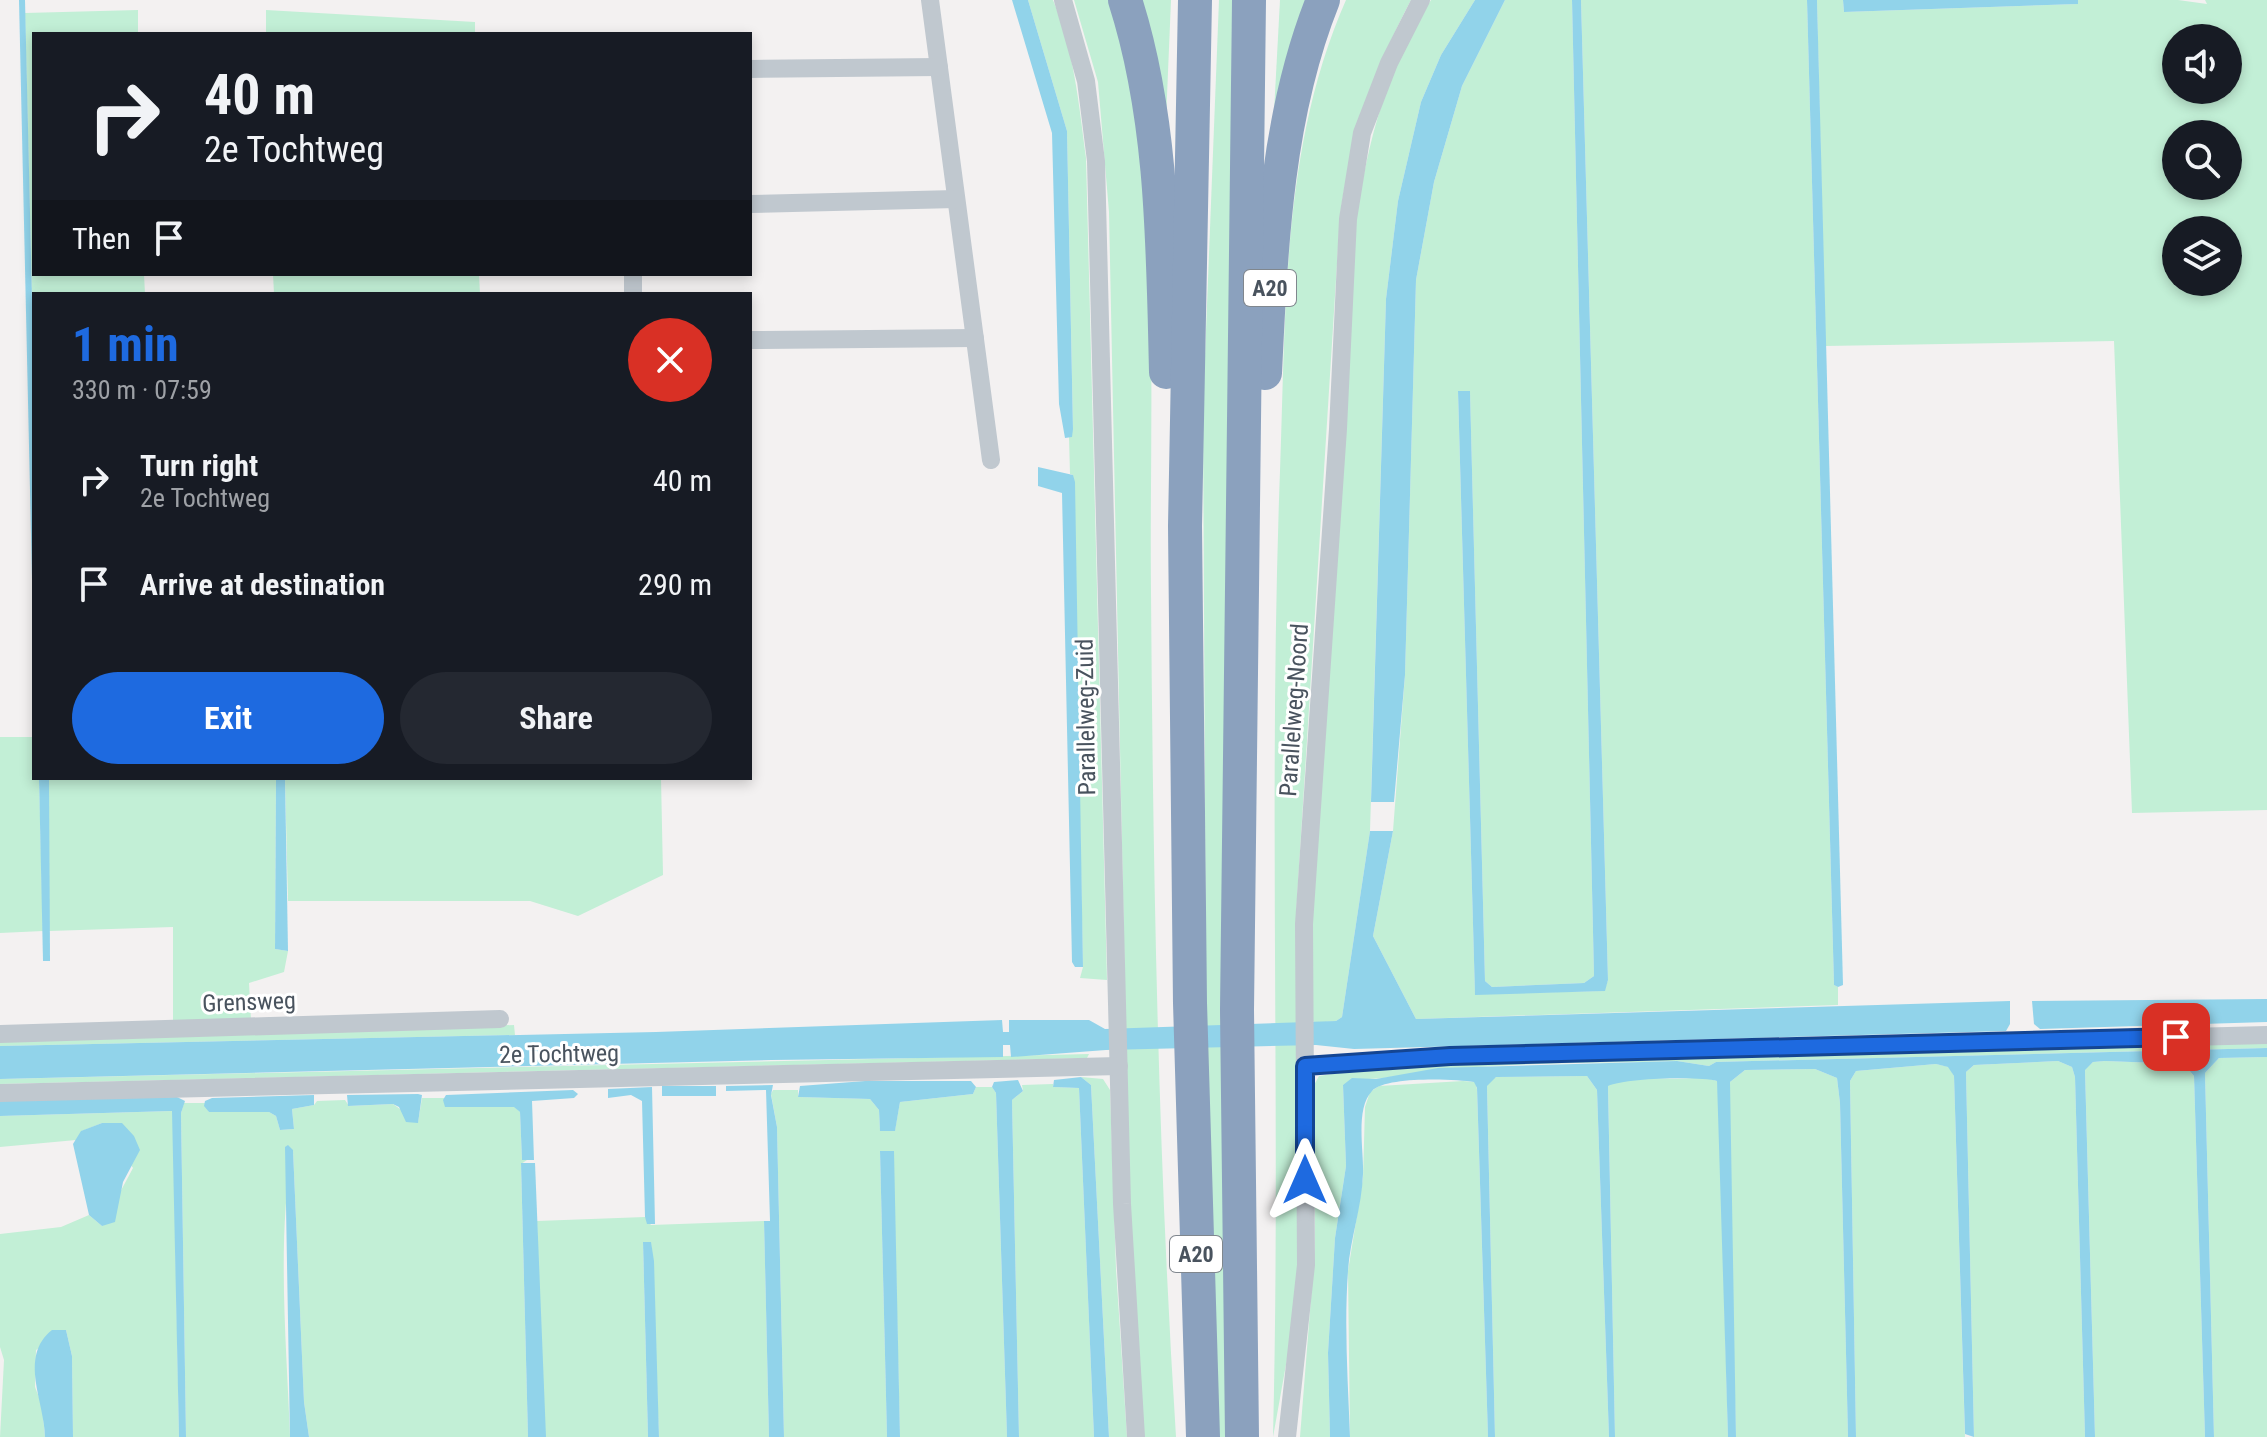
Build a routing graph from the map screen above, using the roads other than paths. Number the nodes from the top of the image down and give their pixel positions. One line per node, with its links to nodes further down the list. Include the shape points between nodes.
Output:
1 (930, 0): 8 (street)
2 (1063, 0): 21 (street, Parallelweg-Zuid, via 1086,81 1096,161)
3 (1125, 0): 15 (highway, A20, via 1141,49 1163,231 1168,482)
4 (1195, 0): 15 (highway, A20)
5 (1249, 0): 16 (highway, A20)
6 (1323, 0): 16 (highway, A20, via 1293,87 1275,229 1257,540)
7 (1421, 0): 20 (street, Parallelweg-Noord, via 1362,133 1348,219 1304,924)
8 (939, 67): 9 (street); 10 (street)
9 (752, 69)
10 (956, 199): 11 (street); 12 (street)
11 (752, 204)
12 (975, 338): 13 (street); 14 (street)
13 (752, 340)
14 (991, 460)
15 (1185, 526): 24 (highway, A20, via 1190,1003)
16 (1240, 578): 25 (highway, A20, via 1237,1067)
17 (500, 1019): 18 (street, Grensweg)
18 (0, 1034)
19 (2267, 1035): 20 (street)
20 (1304, 1059): 26 (street, Parallelweg-Noord, via 1306,1265)
21 (1119, 1061): 22 (street, 2e Tochtweg); 23 (street, Parallelweg-Zuid)
22 (0, 1093)
23 (1136, 1437)
24 (1203, 1437)
25 (1242, 1437)
26 (1287, 1437)

